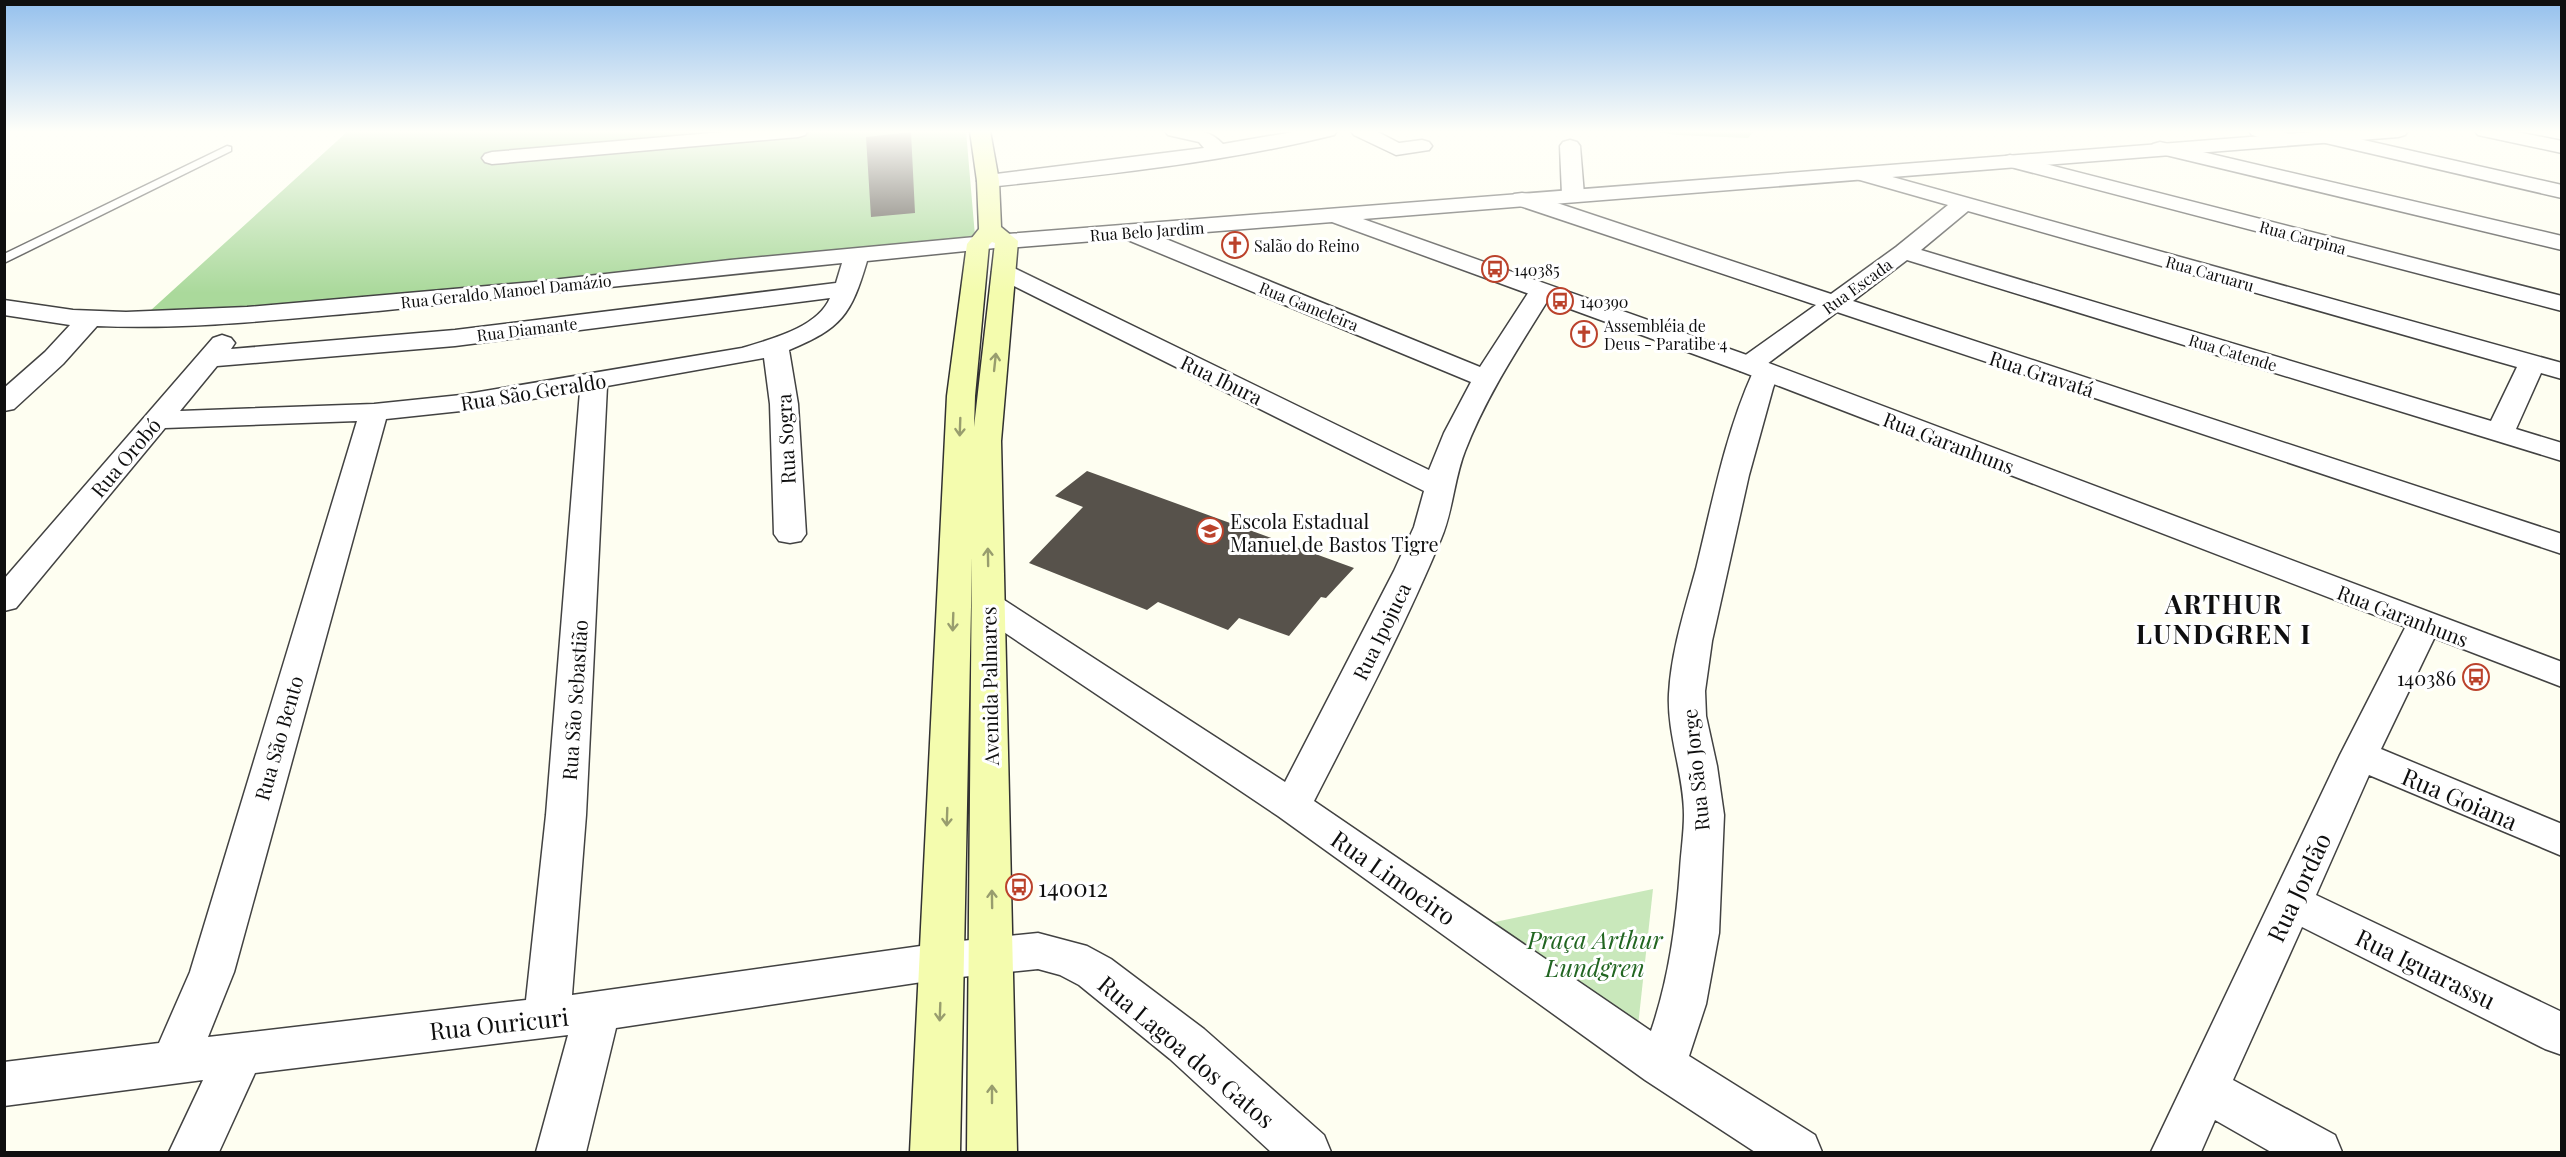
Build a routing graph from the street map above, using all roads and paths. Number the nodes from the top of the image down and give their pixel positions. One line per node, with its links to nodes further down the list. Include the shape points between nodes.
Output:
1 (154, 185): 19 (lane)
2 (988, 185): 16 (main road, Avenida Palmares)
3 (1572, 185): 10 (street)
4 (1710, 185): 10 (street, Rua Belo Jardim)
5 (1898, 185): 12 (street, Rua Caruaru)
6 (2103, 185): 23 (street, Rua Carpina)
7 (2317, 185): 15 (street)
8 (2532, 185): 9 (street)
9 (2562, 192)
10 (1573, 195): 11 (street, Rua Belo Jardim)
11 (1522, 199): 13 (street, Rua Belo Jardim); 22 (street, Rua Gravatá)
12 (1963, 204): 17 (street, Rua Escada); 29 (street, Rua Caruaru)
13 (1333, 216): 14 (street, Rua Belo Jardim); 21 (street, Rua Garanhuns)
14 (1131, 233): 16 (street, Rua Belo Jardim); 32 (street, Rua Gameleira)
15 (2562, 243)
16 (995, 247): 18 (street, Rua Geraldo Manoel Damázio); 39 (street, Rua Ibura); 43 (main road, Avenida Palmares, one-way to 16, via 987,441); 51 (main road, Avenida Palmares, one-way to 51, via 961,396)
17 (1904, 252): 22 (street, Rua Escada); 37 (street, Rua Catende)
18 (857, 255): 20 (street, Rua São Geraldo); 25 (street, Rua Geraldo Manoel Damázio)
19 (4, 259)
20 (845, 289): 27 (street, Rua São Geraldo, via 836,311 828,319); 28 (street, Rua Diamante, via 455,338)
21 (1541, 292): 30 (street, Rua Garanhuns); 32 (street, Rua Ipojuca)
22 (1832, 304): 30 (street, Rua Escada); 41 (street, Rua Gravatá)
23 (2562, 304)
24 (4, 307): 26 (street, Rua Geraldo Manoel Damázio)
25 (247, 315): 26 (street, Rua Geraldo Manoel Damázio); 28 (street, Rua Orobó)
26 (90, 319): 34 (street)
27 (775, 345): 33 (street, Rua São Geraldo, via 745,355); 40 (street, Rua Sogra, via 784,404)
28 (207, 359): 36 (street, Rua Orobó)
29 (2532, 363): 31 (street, Rua Caruaru); 37 (street)
30 (1757, 368): 44 (street, Rua Garanhuns); 57 (street, Rua São Jorge, via 1759,388 1734,475 1687,691 1687,716 1704,815 1697,933 1683,1004)
31 (2562, 370)
32 (1486, 378): 39 (street, Rua Ipojuca, via 1449,455)
33 (594, 381): 35 (street, Rua São Geraldo, via 461,403); 53 (street, Rua São Sebastião, via 566,815)
34 (4, 403)
35 (374, 412): 36 (street, Rua São Geraldo); 56 (street, Rua São Bento, via 212,972)
36 (157, 420): 42 (street, Rua Orobó)
37 (2500, 434): 38 (street, Rua Catende)
38 (2562, 452)
39 (1440, 487): 47 (street, Rua Ipojuca, via 1427,535)
40 (790, 534)
41 (2562, 545)
42 (4, 601)
43 (988, 606): 47 (street, Rua Limoeiro); 50 (main road, Avenida Palmares, one-way to 43)
44 (2424, 624): 45 (street, Rua Garanhuns); 46 (street, Rua Jordão)
45 (2562, 675)
46 (2359, 755): 48 (street, Rua Goiana); 49 (street, Rua Jordão)
47 (1292, 806): 57 (street, Rua Limoeiro)
48 (2562, 841)
49 (2291, 902): 54 (street, Rua Iguarassu); 59 (street, Rua Jordão)
50 (992, 955): 51 (street, Rua Ouricuri); 63 (main road, Avenida Palmares, one-way to 50); 64 (street, Rua Lagoa dos Gatos, via 1038,951 1071,959 1095,972 1187,1044)
51 (942, 961): 52 (street, Rua Ouricuri); 62 (main road, Avenida Palmares, one-way to 62)
52 (597, 1012): 53 (street, Rua Ouricuri); 61 (street)
53 (547, 1018): 55 (street, Rua Ouricuri)
54 (2562, 1035)
55 (240, 1053): 56 (street, Rua Ouricuri); 60 (street)
56 (175, 1061): 58 (street, Rua Ouricuri)
57 (1662, 1065): 65 (street, Rua Limoeiro)
58 (4, 1084)
59 (2207, 1090): 66 (street, Rua Jordão); 67 (street)
60 (194, 1152)
61 (561, 1152)
62 (935, 1152)
63 (993, 1152)
64 (1306, 1152)
65 (1797, 1152)
66 (2176, 1152)
67 (2317, 1152)

